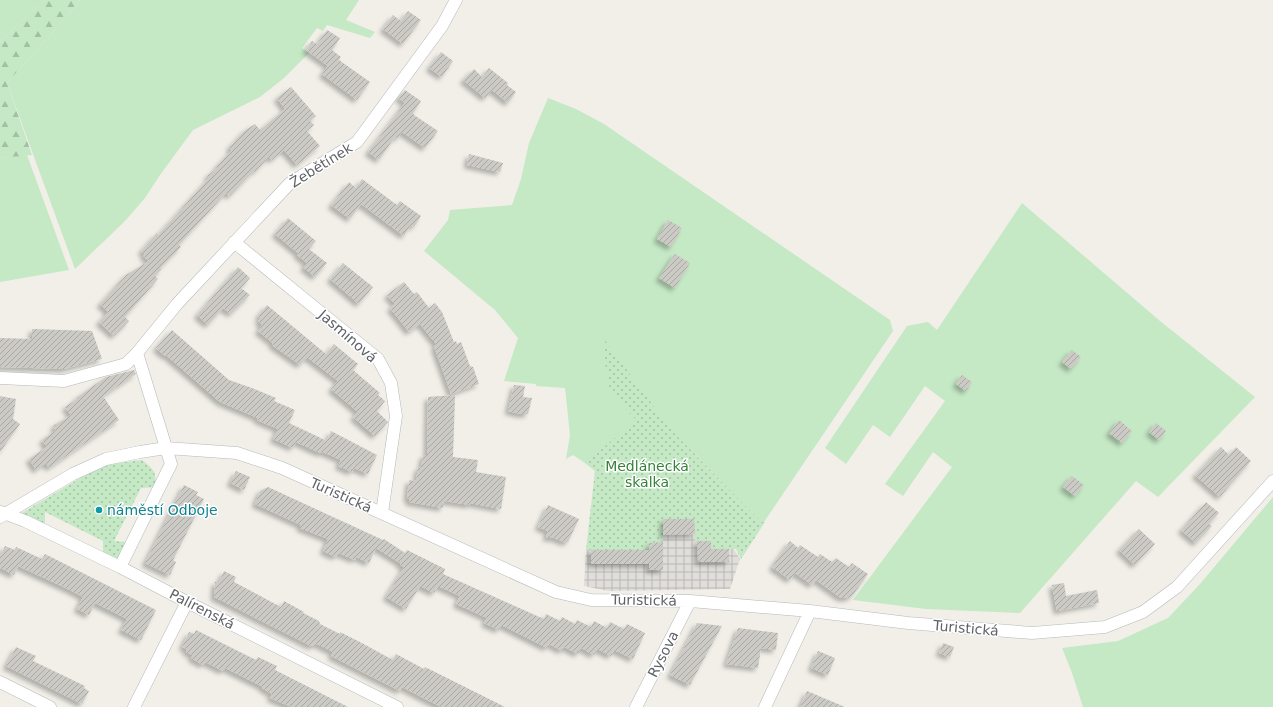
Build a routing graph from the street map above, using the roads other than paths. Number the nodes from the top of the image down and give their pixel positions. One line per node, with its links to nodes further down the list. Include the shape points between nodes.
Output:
1 (456, 0): 2 (street, Žebětínek, via 442,26 357,142 290,183)
2 (234, 242): 3 (street, Žebětínek, via 177,304); 7 (street, Jasmínová, via 378,359 391,382 396,416)
3 (137, 353): 4 (street, Žebětínek, via 126,364 64,381); 5 (street)
4 (3, 378)
5 (166, 448): 7 (street, Turistická, via 237,453 282,468); 8 (street, Turistická, via 106,459 73,474); 9 (street, via 171,464)
6 (1273, 481): 12 (street, Turistická, via 1177,586 1143,612 1105,627 1032,633 908,623)
7 (382, 513): 10 (street, Turistická, via 556,592 591,600)
8 (2, 514): 9 (street, Palírenská, via 25,521)
9 (120, 566): 11 (street, Palírenská)
10 (690, 601): 12 (street, Turistická); 17 (street, Rysova)
11 (187, 602): 15 (street); 16 (street, Palírenská)
12 (810, 611): 18 (street)
13 (0, 682): 14 (street)
14 (50, 707)
15 (134, 707)
16 (397, 707)
17 (636, 707)
18 (765, 707)

